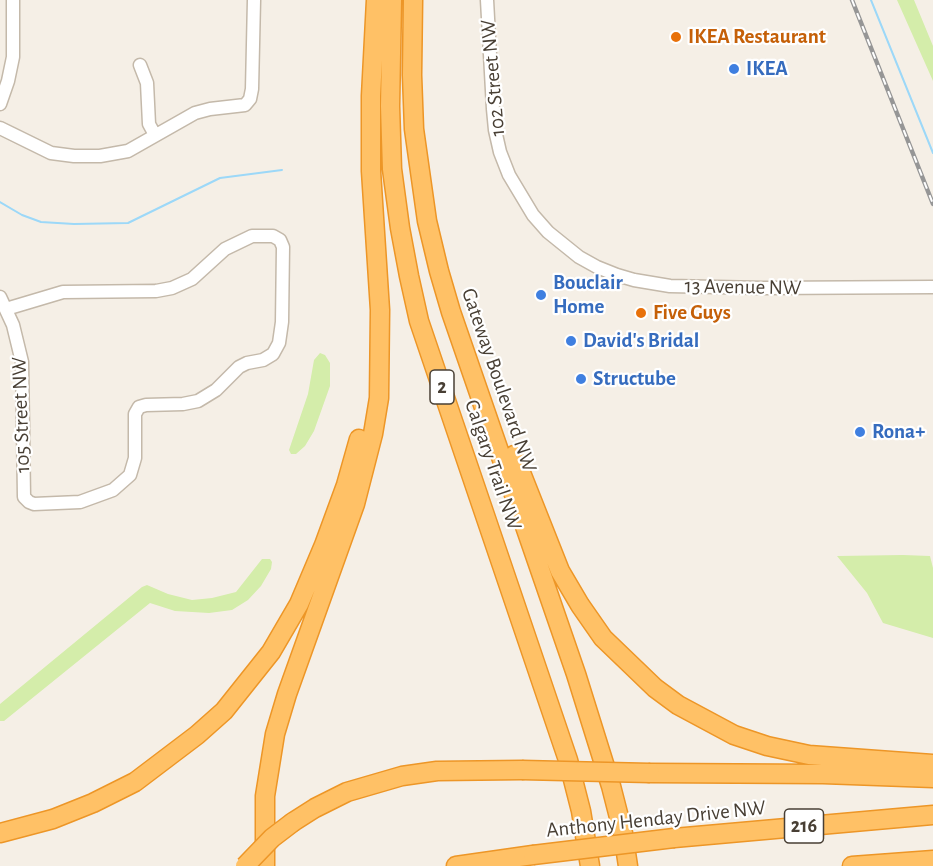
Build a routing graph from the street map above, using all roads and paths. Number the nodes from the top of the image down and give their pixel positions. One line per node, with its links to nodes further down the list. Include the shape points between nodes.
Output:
1 (13, 0): 8 (street, via 12,57)
2 (254, 0): 10 (street, via 252,89 248,102 240,107 195,113)
3 (376, 0): 16 (highway, via 371,160)
4 (392, 0): 26 (highway, Calgary Trail NW / 2, via 392,169 408,276 419,321 549,697 581,811)
5 (413, 0): 15 (highway, Gateway Boulevard NW / 2, via 414,129 427,221)
6 (486, 0): 11 (street, 102 Street NW, via 493,109 500,152 519,194 540,224)
7 (140, 66): 10 (street, via 147,83 148,118)
8 (0, 104)
9 (0, 128): 10 (street, via 42,150 74,156 117,154)
10 (155, 135)
11 (562, 244): 12 (street, 13 Avenue NW, via 597,267 656,285)
12 (933, 287)
13 (0, 297): 14 (street, 105 Street NW)
14 (6, 309): 14 (street, 105 Street NW, via 22,362 26,500 34,504 71,504 113,490 128,478 133,467 135,414 139,407 198,401 216,390 239,366 273,354 282,322 284,252 280,240 260,235 232,244 192,279 172,288 63,292)
15 (451, 312): 17 (highway, Gateway Boulevard NW / 2); 18 (highway, via 469,340 560,571 603,638 633,669 678,705 734,735 767,746 809,755)
16 (380, 359): 21 (highway, via 346,485 324,545 285,631 248,682 197,735 135,782 53,819); 24 (highway, via 373,434 355,504 275,734 265,796)
17 (576, 674): 27 (highway, Gateway Boulevard NW / 2, via 619,815); 28 (highway, via 613,762)
18 (933, 765)
19 (933, 778): 23 (highway, bridge, via 437,771 402,776 347,792 292,822)
20 (933, 815): 25 (highway, Anthony Henday Drive NW / 216, bridge, via 674,838)
21 (0, 833)
22 (933, 860): 29 (highway)
23 (245, 866)
24 (265, 866)
25 (456, 866)
26 (590, 866)
27 (628, 866)
28 (639, 866)
29 (852, 866)

